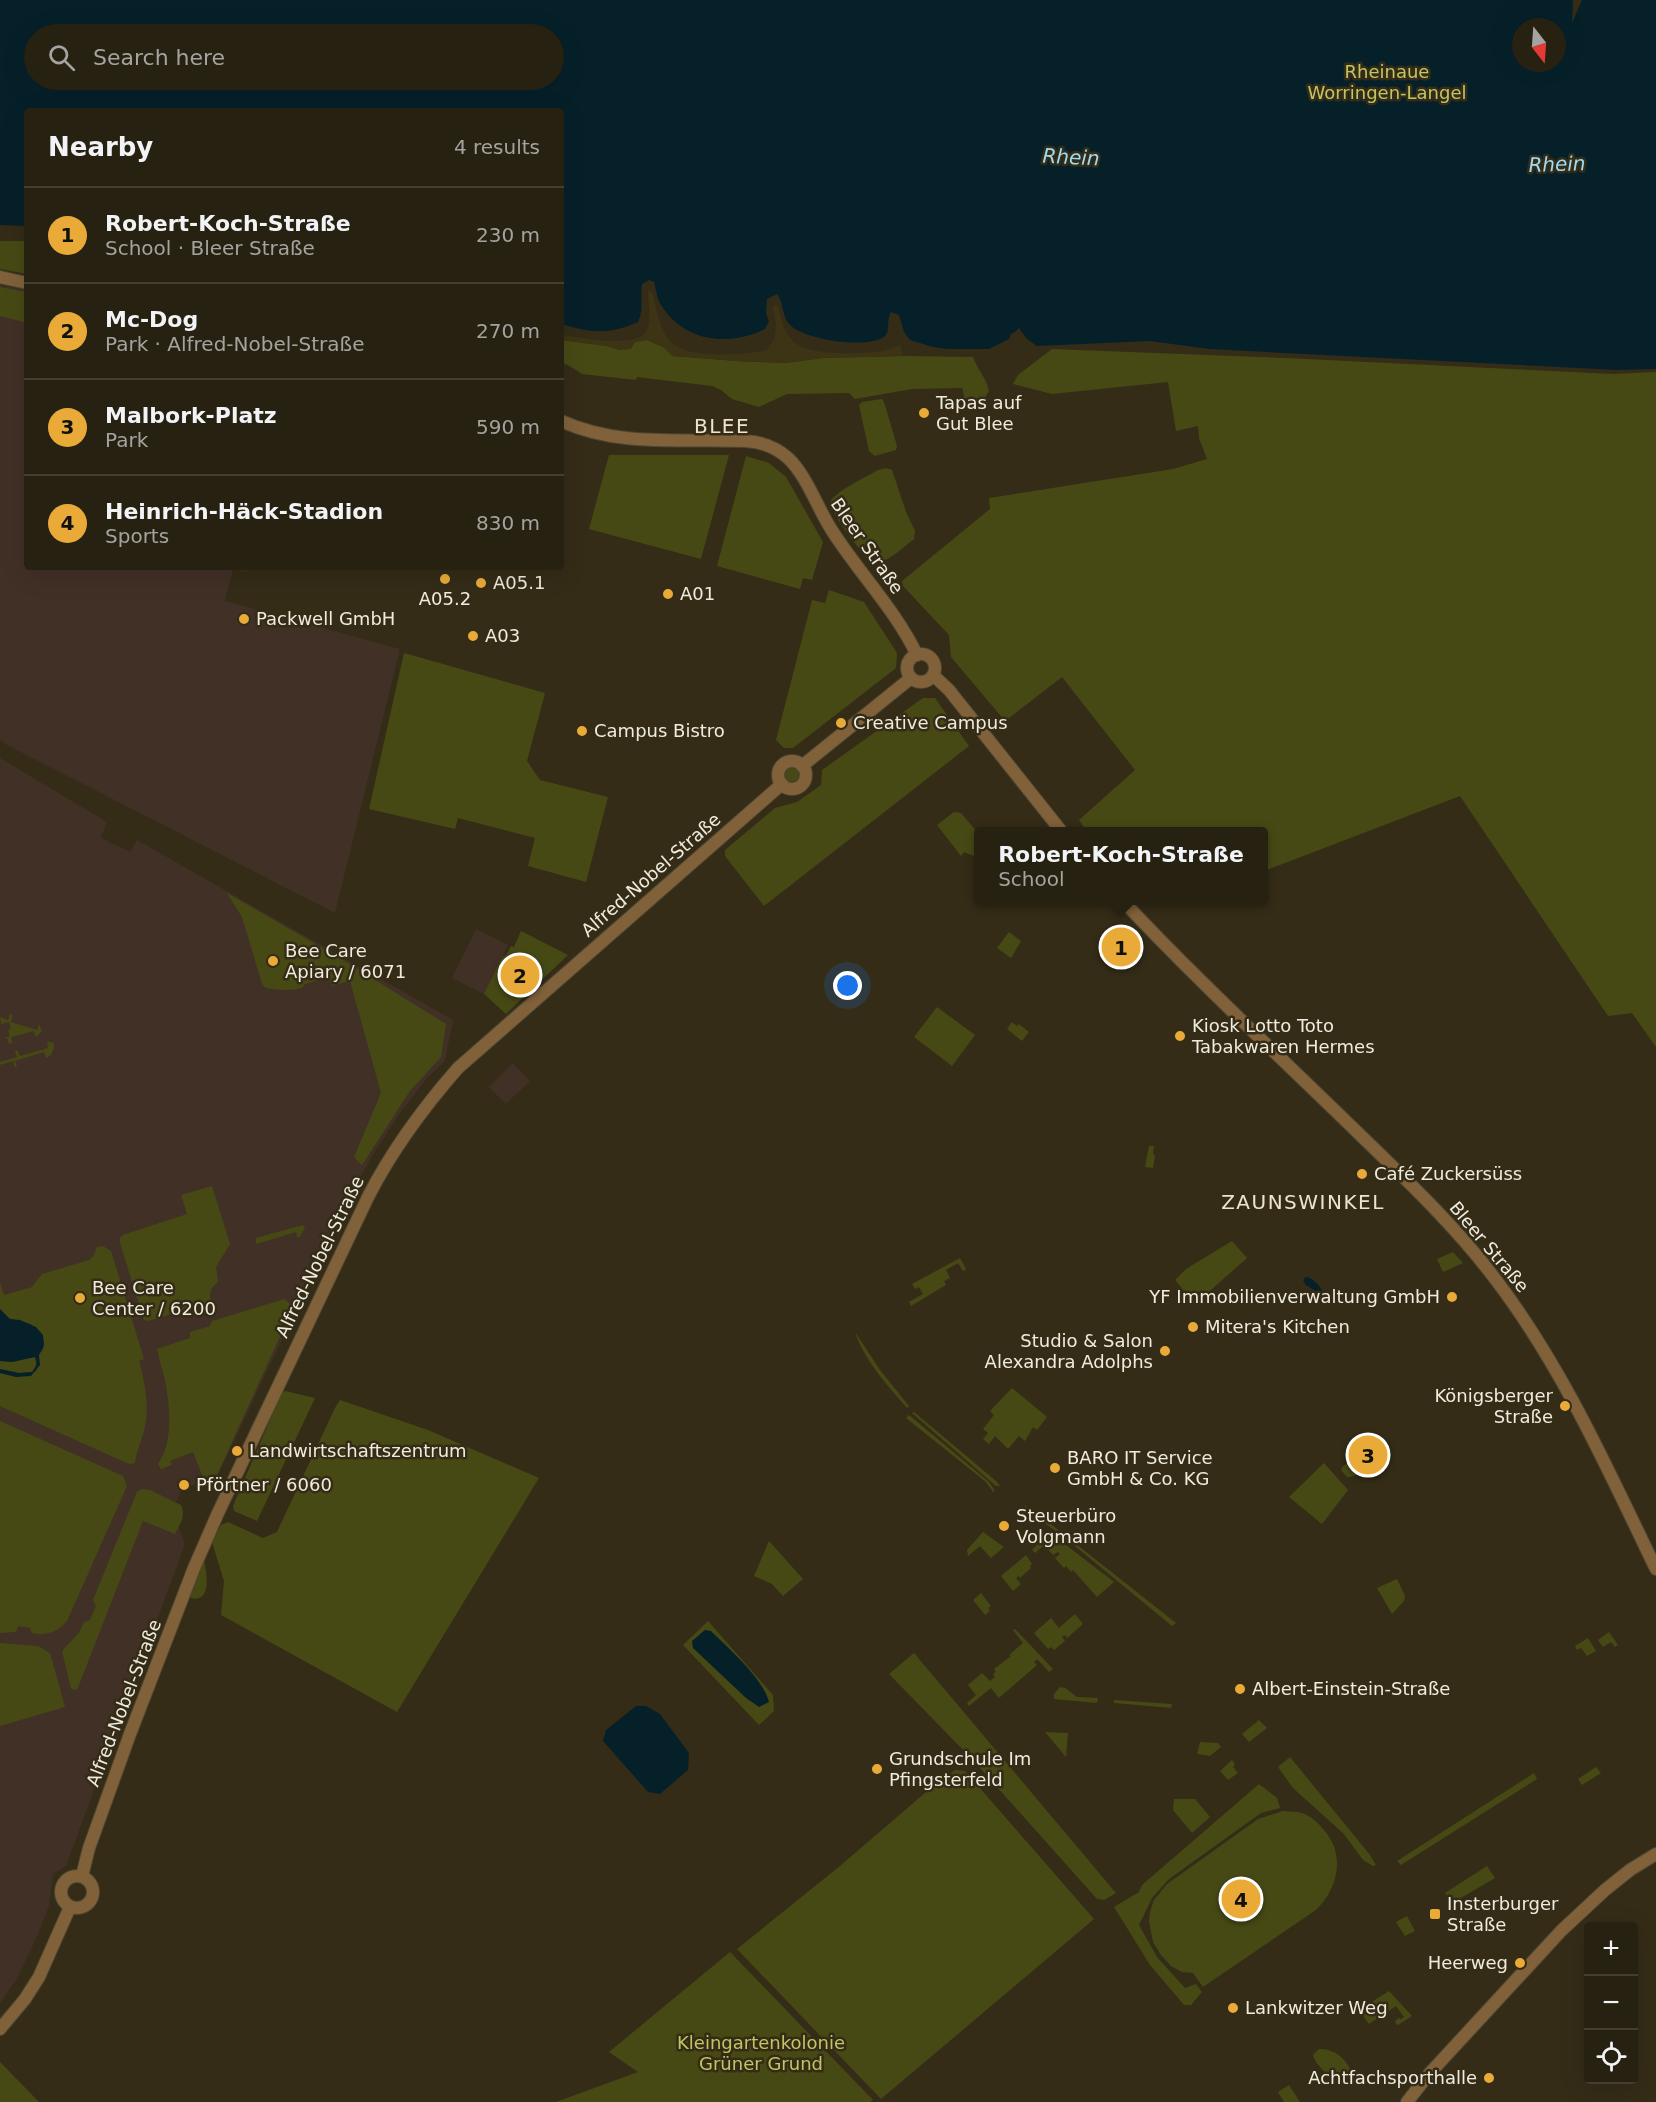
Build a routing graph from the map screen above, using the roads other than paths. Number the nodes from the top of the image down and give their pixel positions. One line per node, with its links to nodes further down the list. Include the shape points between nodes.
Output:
1 (0, 277): 2 (street)
2 (24, 282)
3 (564, 422): 4 (street, Bleer Straße, via 595,434 627,439 756,441 779,451 796,466 831,530 892,612)
4 (917, 655): 5 (street, via 932,660); 6 (street, via 908,664)
5 (933, 675): 6 (street, via 924,681); 9 (street)
6 (911, 678): 7 (street)
7 (802, 766): 8 (street, via 791,762 784,765 779,774); 8 (street, via 806,773 802,784 792,789)
8 (782, 784): 13 (street, Alfred-Nobel-Straße, via 458,1068 392,1154 368,1197 205,1544 130,1734)
9 (1059, 827)
10 (1127, 905): 11 (street, Bleer Straße, via 1398,1172 1496,1280 1568,1391)
11 (1656, 1569)
12 (1656, 1854): 16 (street, via 1630,1870 1569,1923)
13 (82, 1876): 14 (street, via 68,1878 62,1885 61,1895); 14 (street, via 93,1887 92,1898 86,1906)
14 (70, 1906): 15 (street, via 39,1977)
15 (0, 2029)
16 (1407, 2102)

